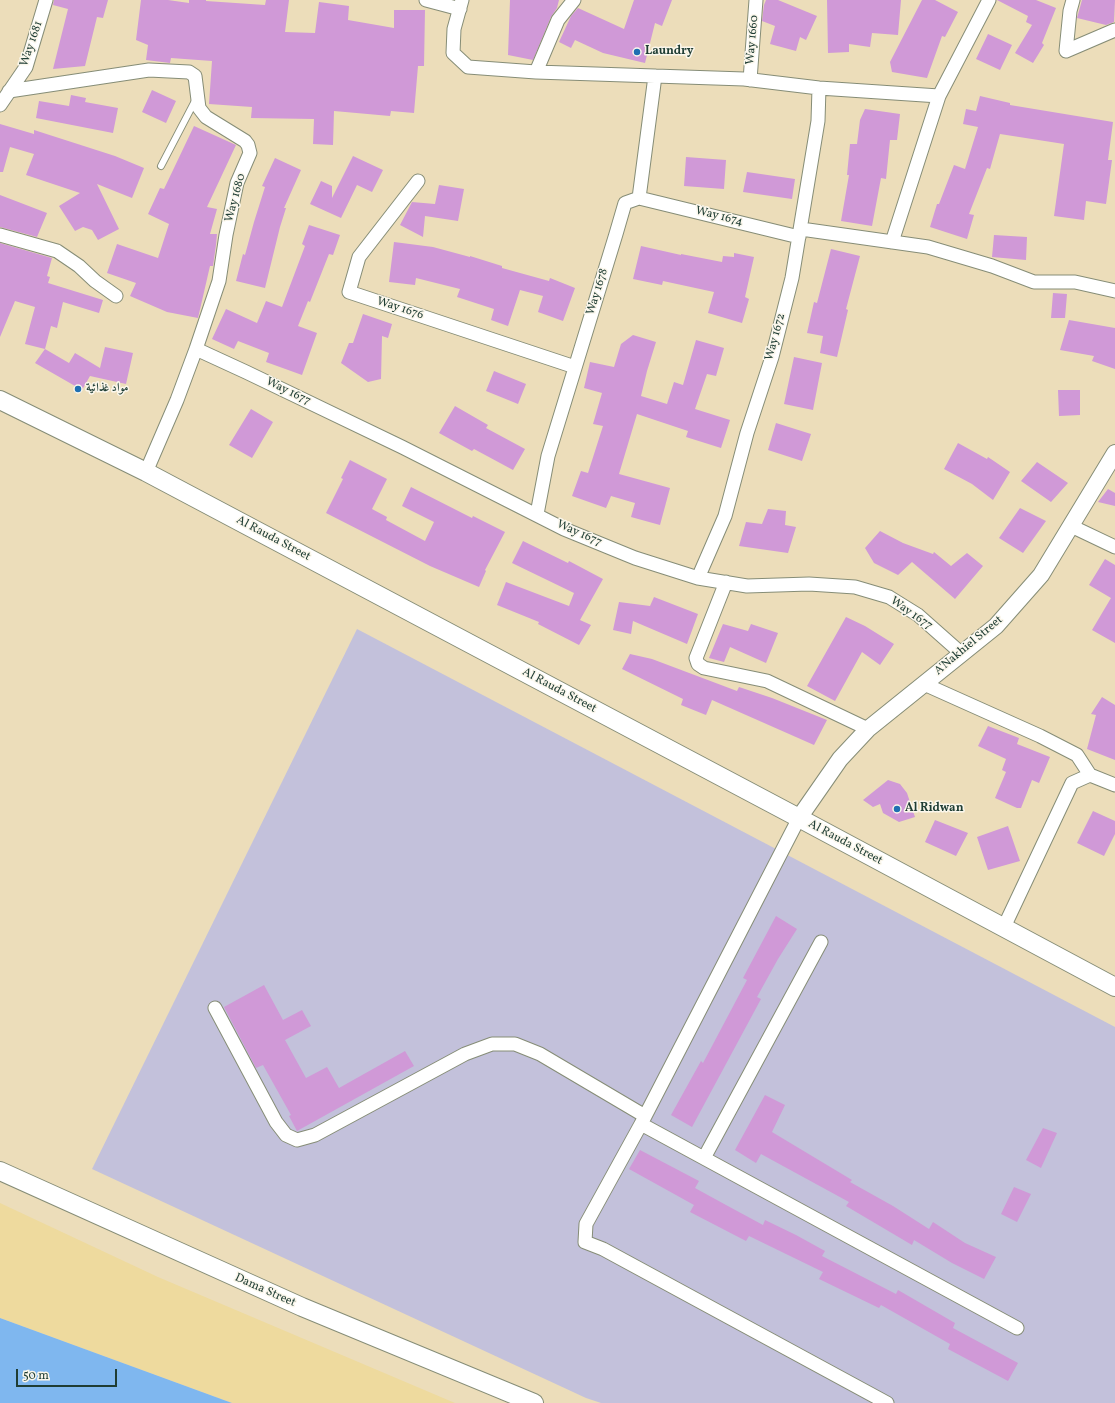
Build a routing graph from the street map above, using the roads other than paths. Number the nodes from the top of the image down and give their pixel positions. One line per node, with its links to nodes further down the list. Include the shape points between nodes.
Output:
1 (46, 0): 13 (street, Way 1681, via 26,67)
2 (426, 0): 7 (street)
3 (574, 0): 9 (street, via 558,20)
4 (756, 0): 11 (street, Way 1660)
5 (989, 0): 15 (street)
6 (1073, 0): 8 (street, via 1066,51)
7 (461, 4): 9 (street, via 454,29 453,53 468,67)
8 (1115, 30)
9 (536, 72): 10 (street)
10 (655, 76): 11 (street); 19 (street)
11 (750, 80): 12 (street)
12 (819, 88): 15 (street); 20 (street, Way 1672, via 818,121)
13 (9, 91): 14 (street, Way 1680, via 149,70 189,72 194,76); 16 (street, Way 1681)
14 (198, 96): 17 (lane); 25 (street, Way 1680, via 199,108 206,117 245,141 250,153 237,183 219,281)
15 (939, 96): 22 (street)
16 (0, 105)
17 (161, 166)
18 (418, 181): 26 (street, Way 1676, via 360,257 349,292)
19 (639, 198): 20 (street, Way 1674); 26 (street, Way 1678, via 624,204)
20 (800, 233): 22 (street, Way 1674); 33 (street, Way 1672, via 792,278 772,357 747,433 725,516)
21 (0, 235): 24 (street, via 57,251)
22 (892, 242): 23 (street, Way 1674, via 928,248 992,266 1034,282 1075,282)
23 (1115, 290)
24 (116, 296)
25 (202, 352): 29 (street, Way 1680, via 176,400); 30 (street, Way 1677)
26 (575, 367): 30 (street, Way 1678, via 548,456)
27 (0, 400): 29 (main road, Al Rauda Street)
28 (1115, 454): 31 (street, A'Nakhiel Street)
29 (146, 472): 40 (main road, Al Rauda Street)
30 (537, 514): 33 (street, Way 1677, via 564,529 635,558)
31 (1071, 526): 32 (street); 35 (street, A'Nakhiel Street, via 1041,575 996,626)
32 (1115, 546)
33 (698, 578): 34 (street, Way 1677)
34 (726, 582): 35 (street, Way 1677, via 748,586 809,584 856,587 889,597 918,615); 37 (street, via 696,658 698,664 704,668 767,681)
35 (962, 654): 36 (street, A'Nakhiel Street)
36 (924, 684): 37 (street, A'Nakhiel Street); 38 (street, via 1077,755)
37 (868, 729): 40 (street, A'Nakhiel Street, via 840,759)
38 (1090, 775): 39 (street); 41 (street, via 1072,783)
39 (1115, 785)
40 (799, 818): 41 (main road, Al Rauda Street); 45 (street)
41 (1004, 927): 43 (main road, Al Rauda Street)
42 (821, 942): 46 (street)
43 (1115, 987)
44 (215, 1008): 45 (street, via 276,1122 286,1135 297,1140 315,1135 465,1054 492,1044 515,1044 540,1054)
45 (643, 1120): 46 (street); 50 (street, via 586,1224 585,1242 604,1248)
46 (704, 1158): 48 (street)
47 (0, 1171): 49 (main road, Dama Street, via 302,1307)
48 (1017, 1328)
49 (534, 1403)
50 (887, 1403)

